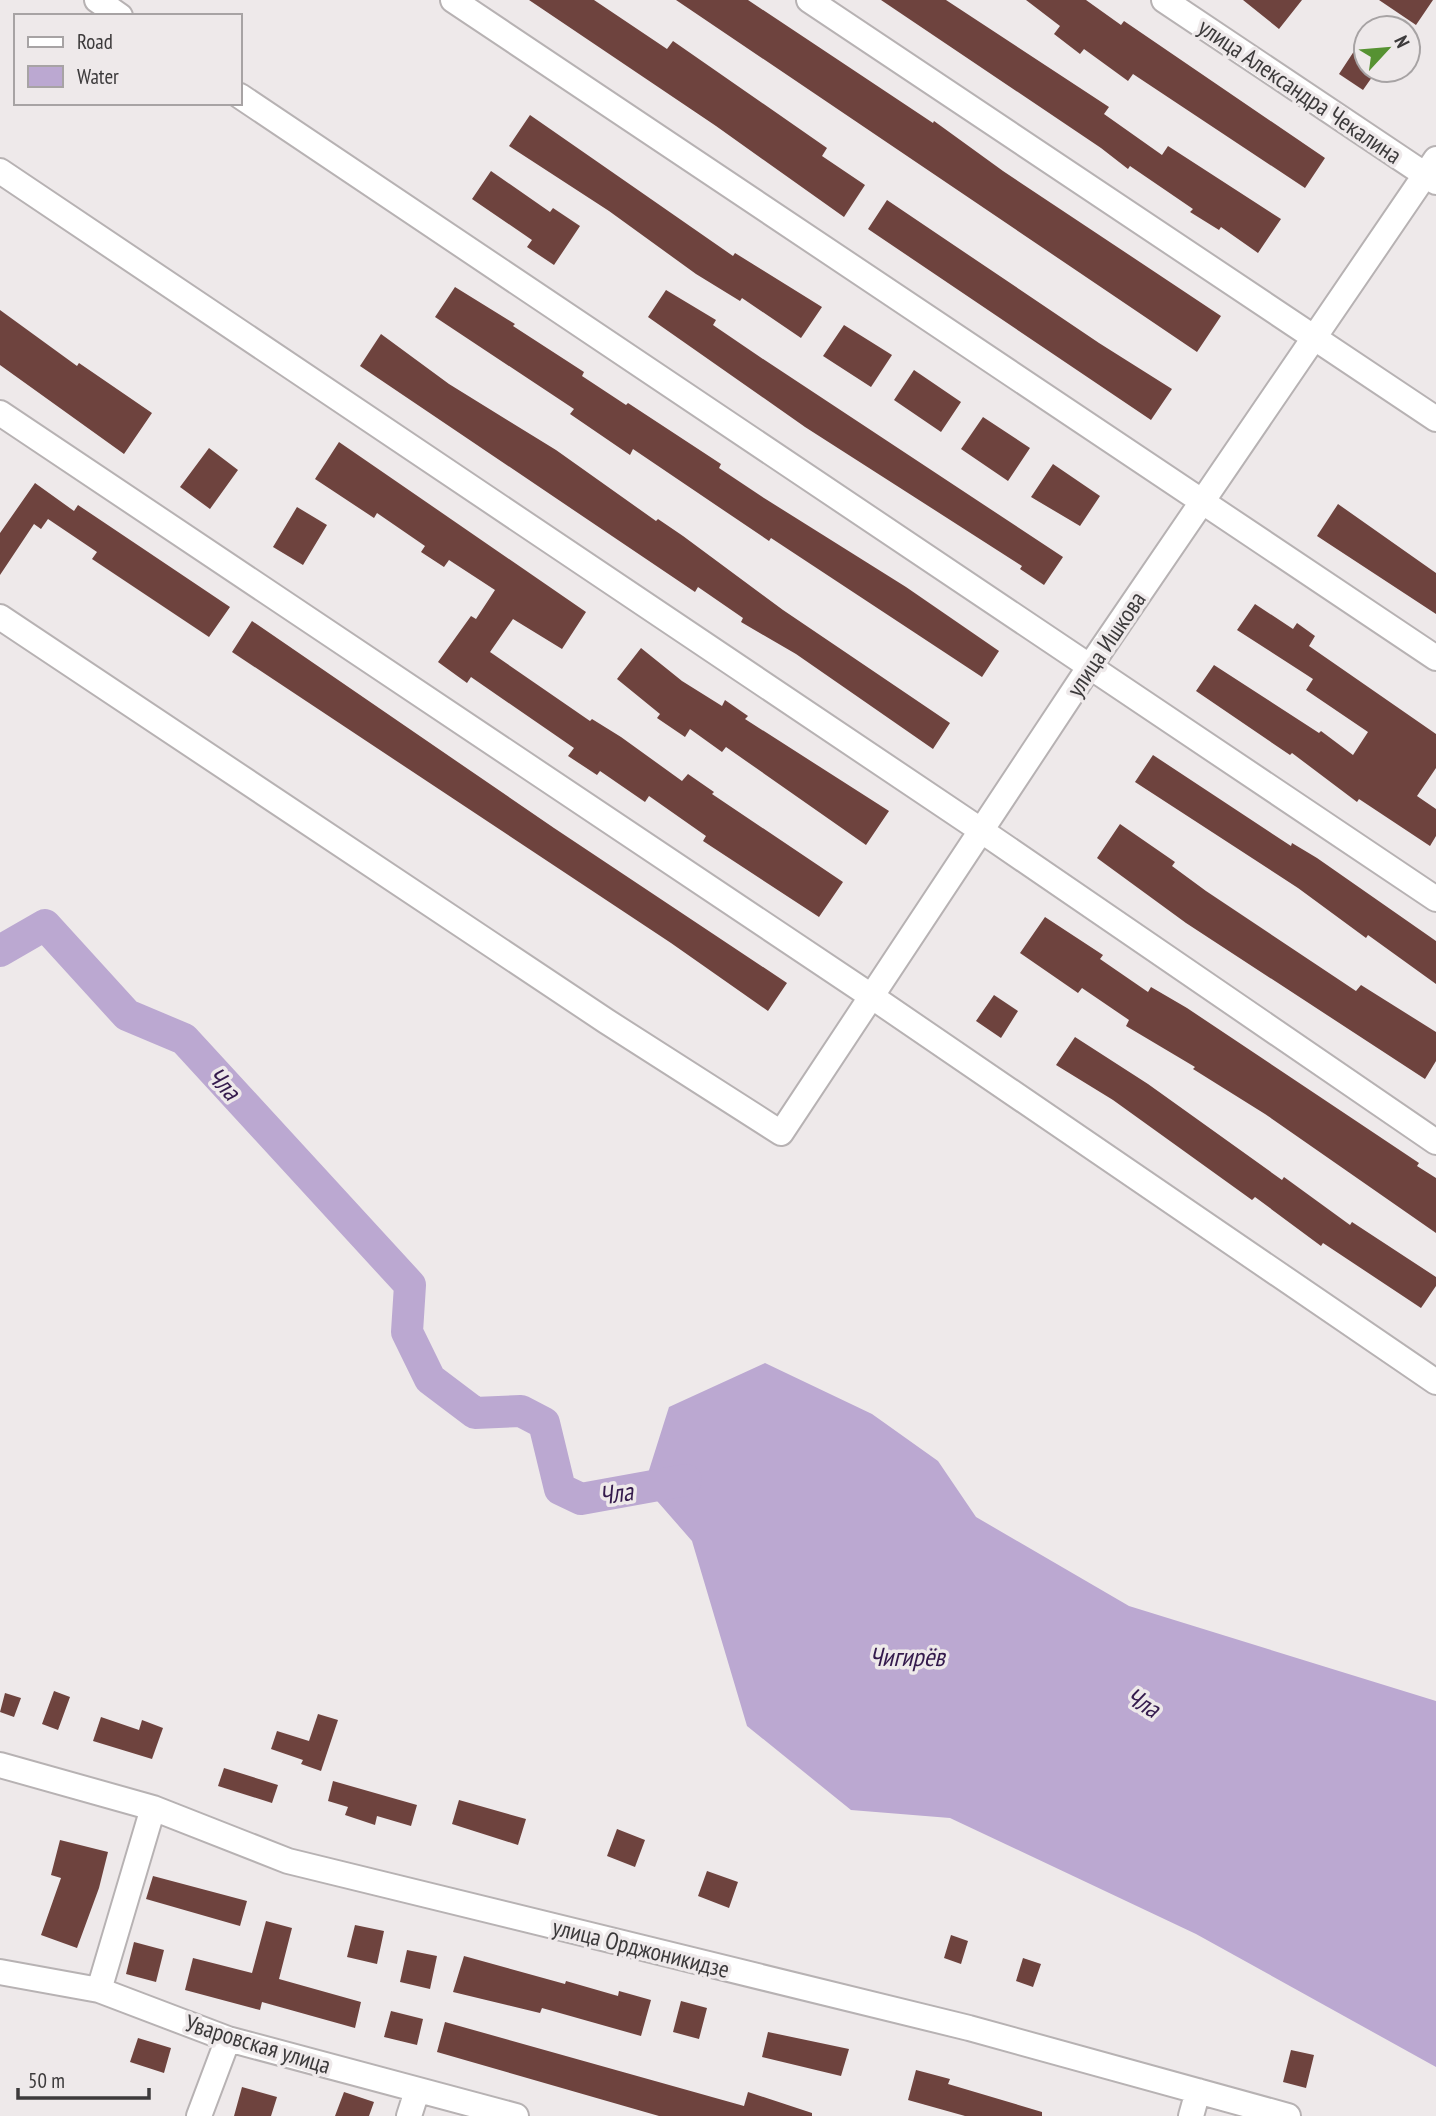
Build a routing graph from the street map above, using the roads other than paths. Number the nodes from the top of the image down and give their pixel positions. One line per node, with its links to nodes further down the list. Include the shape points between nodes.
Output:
1 (97, 0): 5 (street)
2 (453, 0): 12 (street)
3 (809, 0): 9 (street)
4 (1164, 0): 8 (street, улица Александра Чекалина)
5 (117, 14)
6 (242, 97): 15 (street)
7 (0, 171): 16 (street)
8 (1432, 172): 9 (street, улица Ишкова)
9 (1312, 336): 11 (street); 12 (street, улица Ишкова)
10 (0, 413): 18 (street)
11 (1436, 419)
12 (1203, 502): 14 (street); 15 (street, улица Ишкова)
13 (0, 617): 18 (street, улица Ишкова, via 781,1133)
14 (1436, 658)
15 (1090, 666): 16 (street, улица Ишкова); 17 (street)
16 (982, 831): 18 (street, улица Ишкова); 19 (street)
17 (1436, 899)
18 (871, 996): 20 (street)
19 (1436, 1142)
20 (1436, 1382)
21 (0, 1765): 22 (street, улица Орджоникидзе)
22 (153, 1808): 24 (street); 27 (street, улица Орджоникидзе, via 288,1861 969,2028)
23 (0, 1972): 24 (street, Уваровская улица)
24 (99, 1990): 25 (street, Уваровская улица)
25 (228, 2039): 26 (street, Уваровская улица); 28 (street)
26 (417, 2091): 29 (street); 30 (street, Уваровская улица)
27 (1198, 2091): 31 (street); 32 (street, улица Орджоникидзе)
28 (199, 2116)
29 (409, 2116)
30 (516, 2116)
31 (1191, 2116)
32 (1288, 2116)

